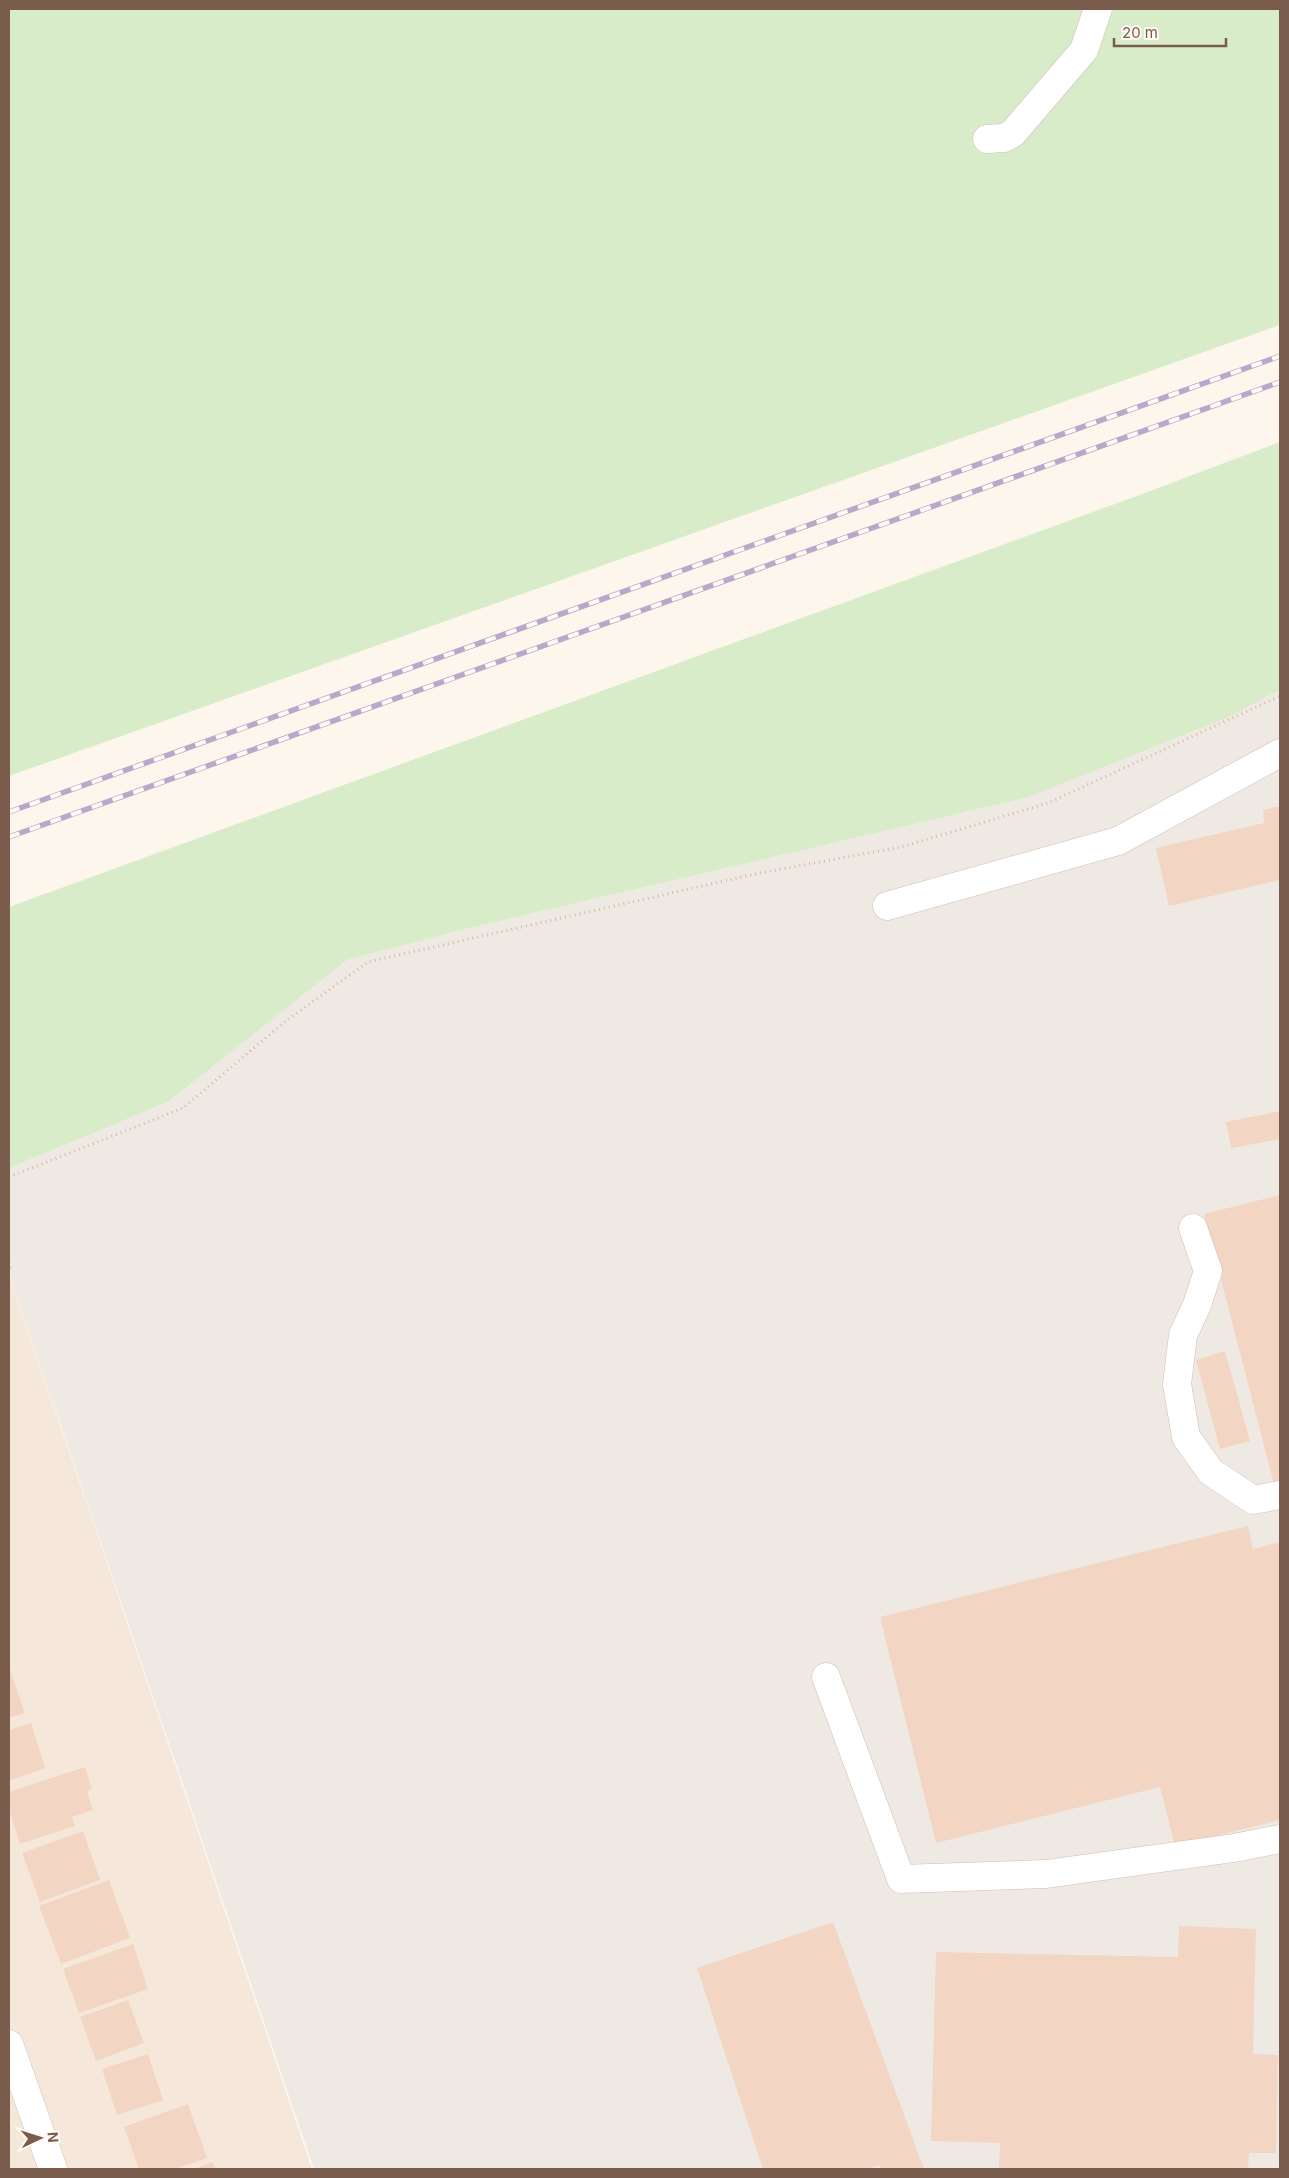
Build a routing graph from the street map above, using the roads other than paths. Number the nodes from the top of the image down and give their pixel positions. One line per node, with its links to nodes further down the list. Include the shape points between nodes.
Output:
1 (1098, 9): 2 (street, via 1089,38 1077,60 1013,133 1004,138)
2 (987, 139)
3 (1280, 754): 4 (street, via 1118,841)
4 (887, 906)
5 (1193, 1228): 6 (street, via 1208,1271 1183,1335 1177,1384 1186,1437 1210,1472 1253,1500)
6 (1280, 1495)
7 (826, 1677): 8 (street, via 901,1879 1046,1874)
8 (1280, 1839)
9 (9, 2044): 10 (street)
10 (53, 2169)

